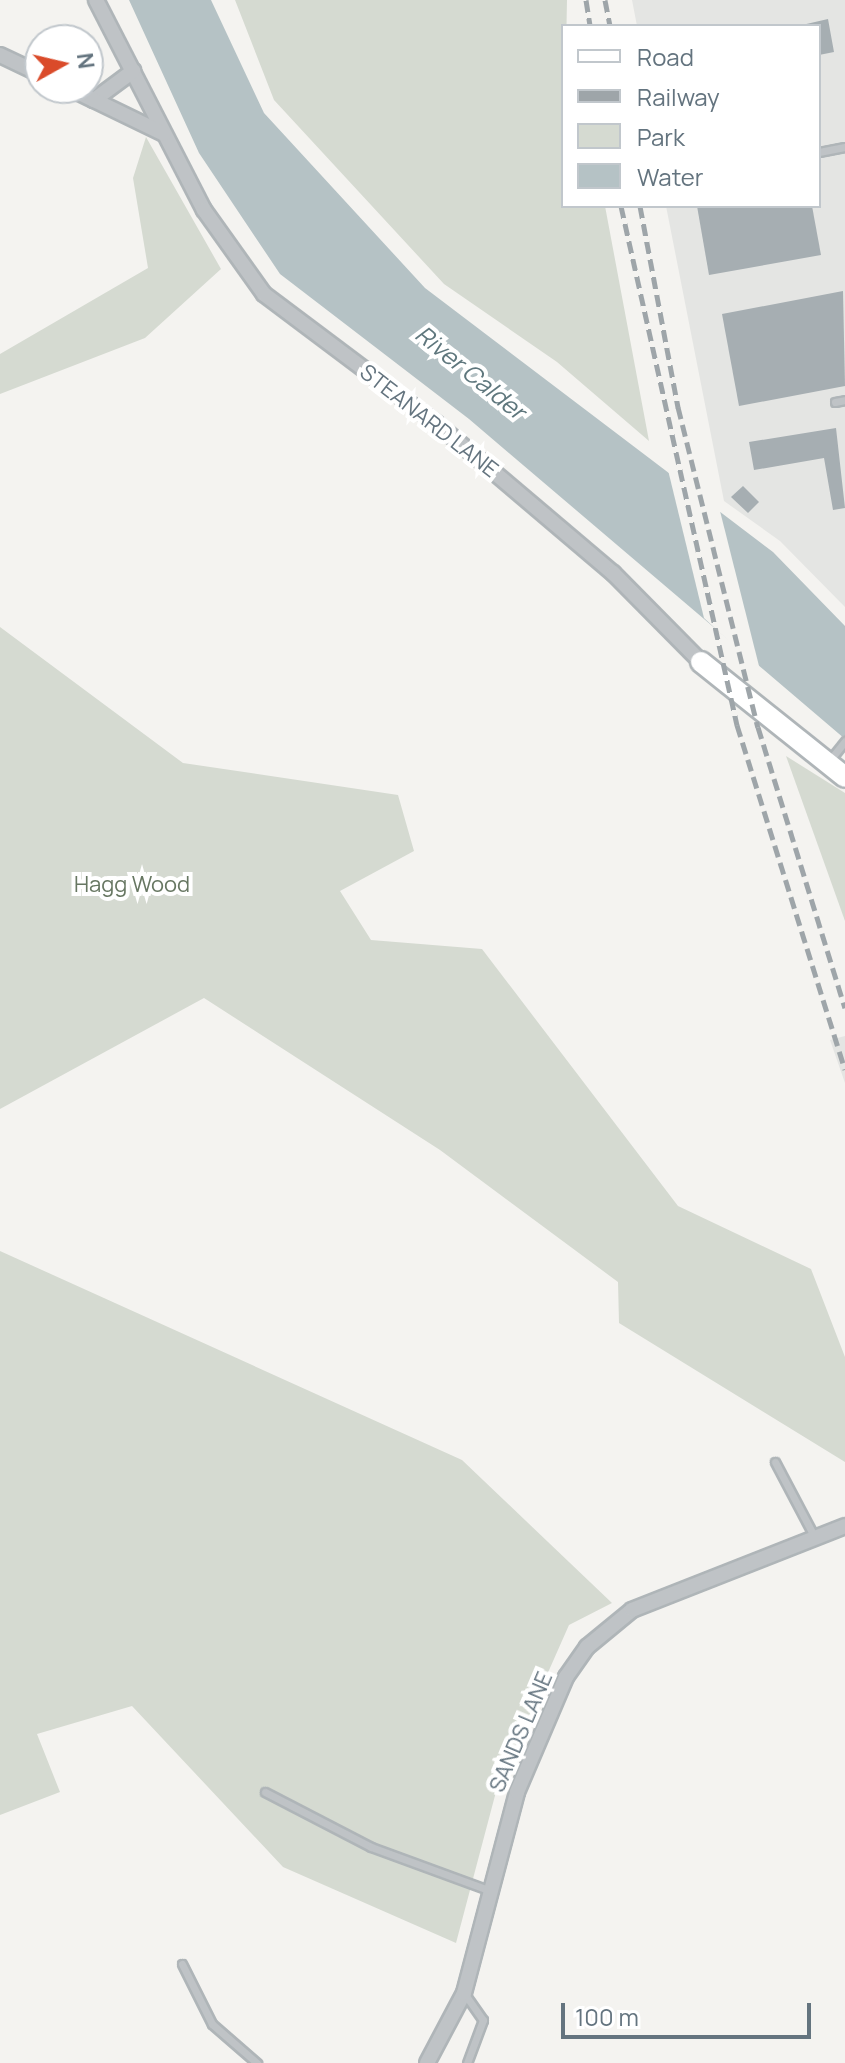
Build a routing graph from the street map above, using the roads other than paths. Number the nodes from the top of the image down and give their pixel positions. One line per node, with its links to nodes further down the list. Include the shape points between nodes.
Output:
1 (96, 0): 4 (street, STEANARD LANE)
2 (0, 55): 3 (street)
3 (24, 66)
4 (133, 71): 5 (street); 7 (street, STEANARD LANE)
5 (104, 93)
6 (102, 104): 7 (street)
7 (164, 134): 12 (street, STEANARD LANE, via 204,210 264,294 436,423 613,573)
8 (845, 147): 9 (lane)
9 (821, 152)
10 (845, 400): 11 (lane)
11 (835, 402)
12 (701, 662): 14 (street, STEANARD LANE)
13 (845, 741): 14 (lane)
14 (832, 758): 15 (street, STEANARD LANE)
15 (845, 777)
16 (775, 1462): 18 (lane)
17 (845, 1526): 18 (street, SANDS LANE)
18 (815, 1538): 20 (street, SANDS LANE, via 632,1610 587,1647 566,1677 517,1792)
19 (265, 1792): 20 (lane, via 371,1847)
20 (491, 1891): 22 (street, SANDS LANE)
21 (182, 1964): 23 (lane, via 212,2024)
22 (464, 1993): 24 (street, SANDS LANE); 25 (lane, via 483,2020)
23 (257, 2063)
24 (427, 2063)
25 (467, 2063)

